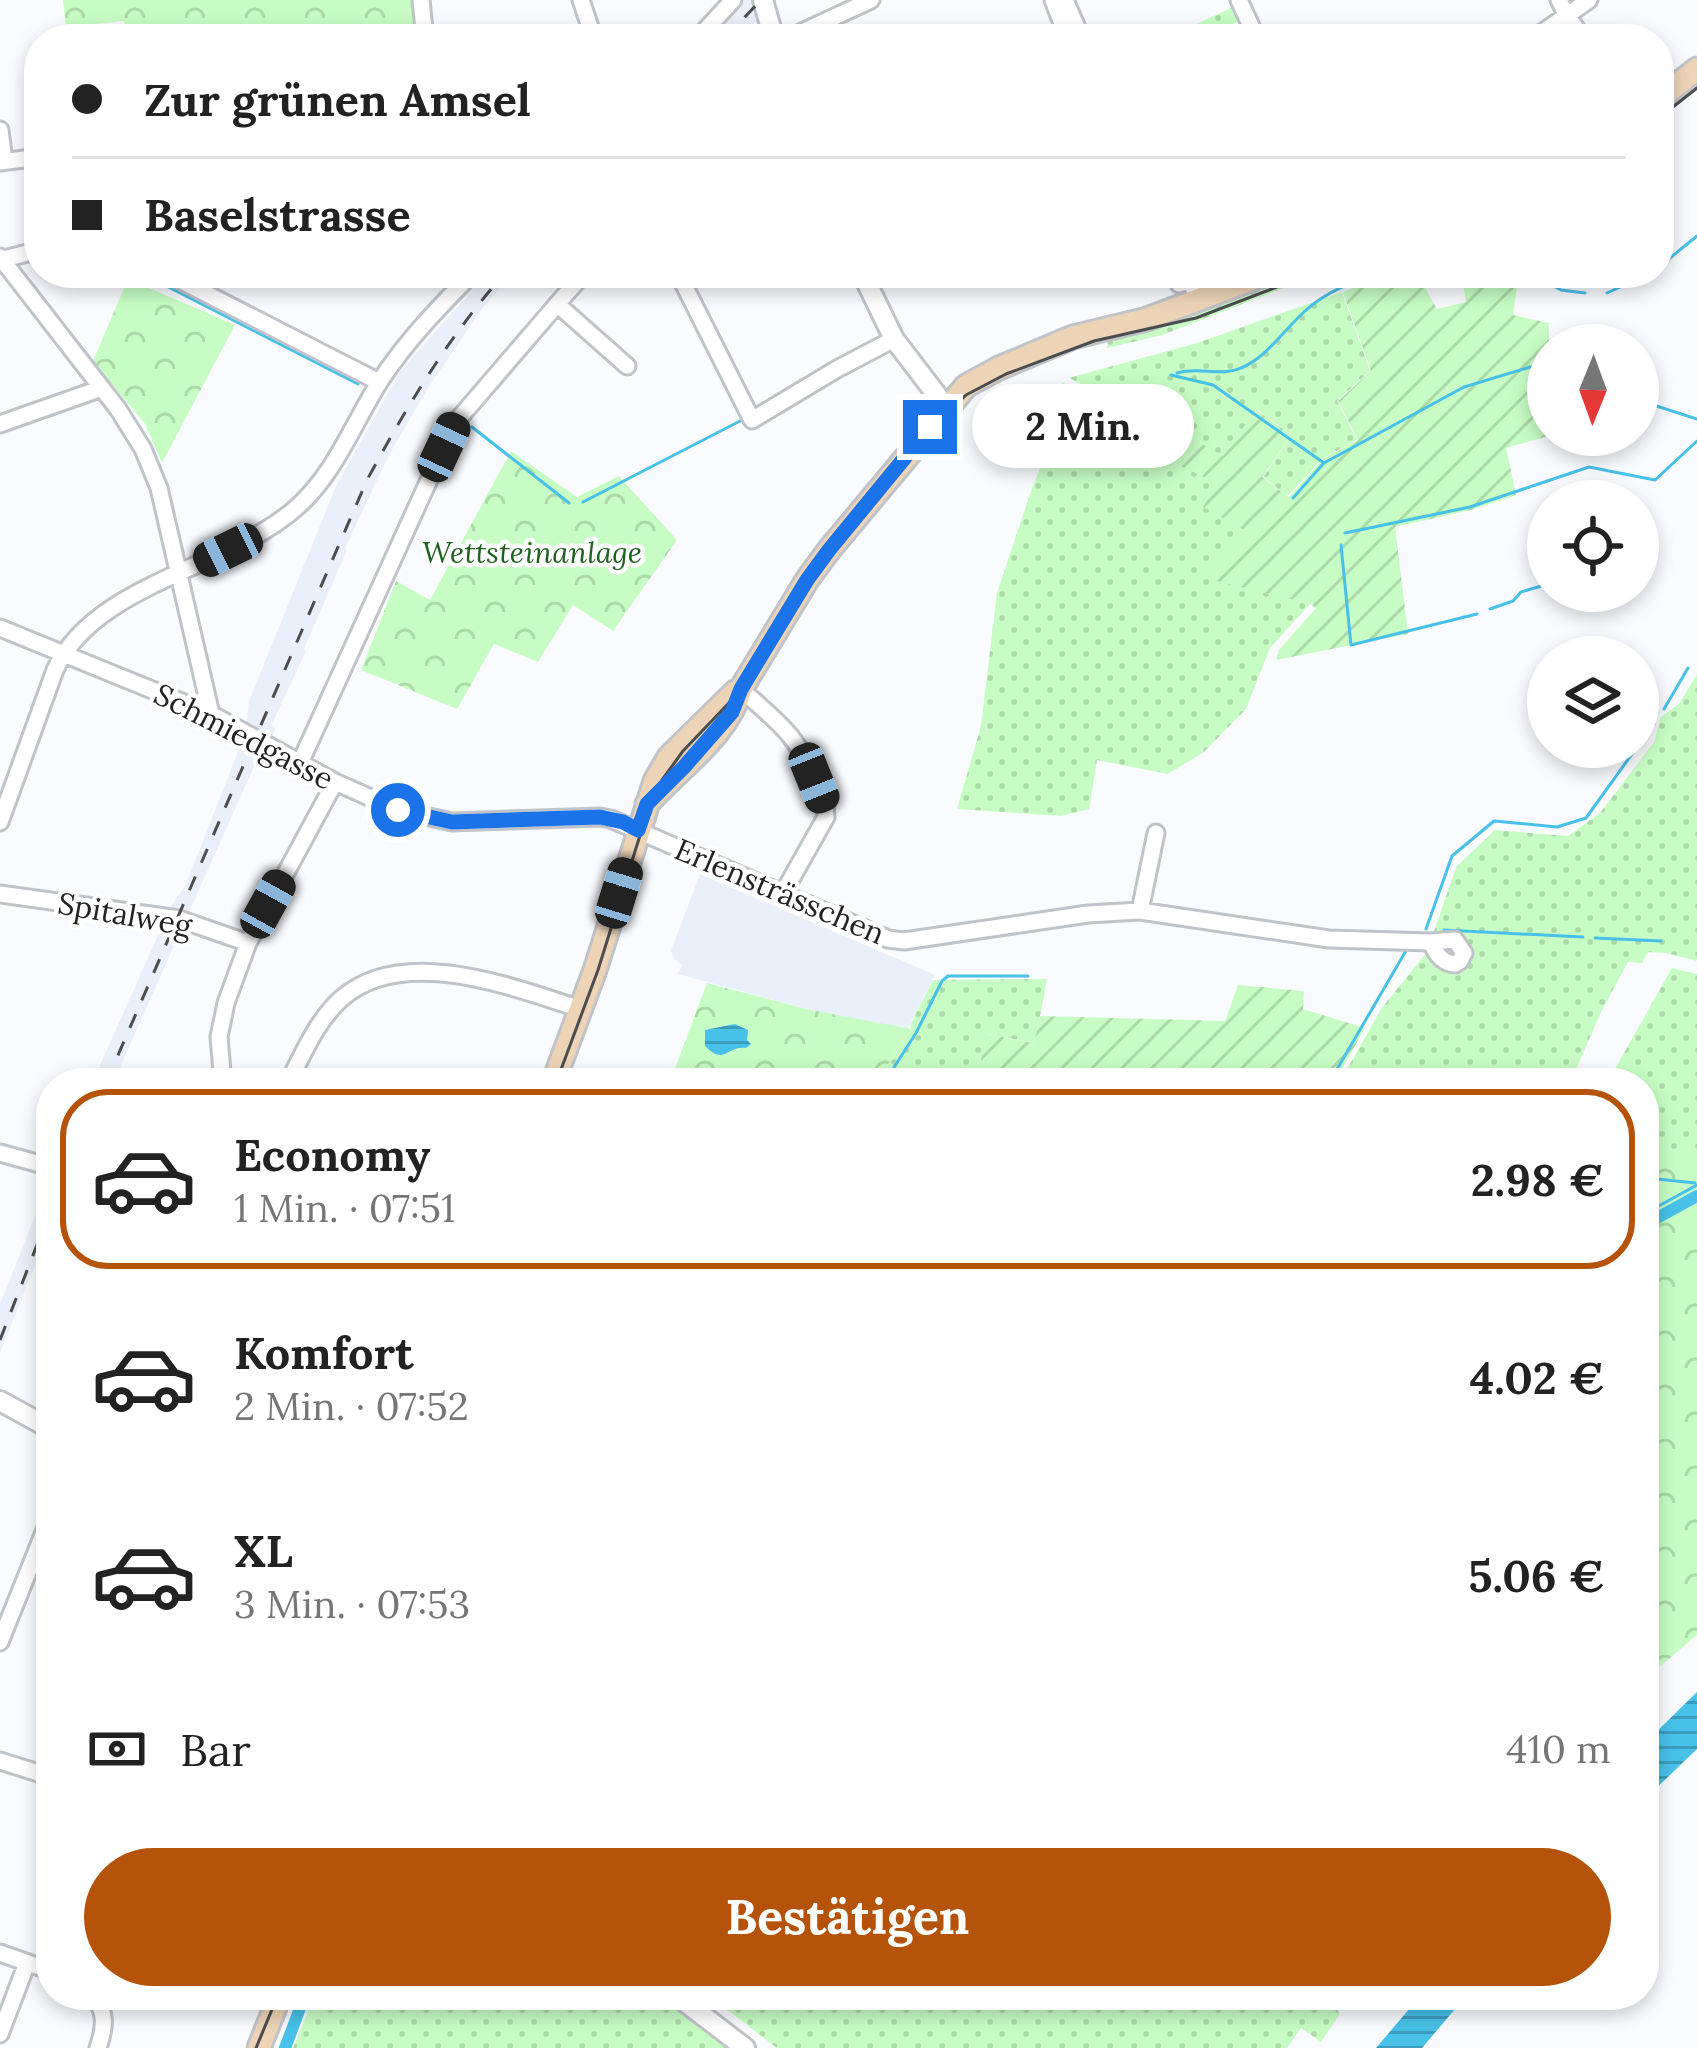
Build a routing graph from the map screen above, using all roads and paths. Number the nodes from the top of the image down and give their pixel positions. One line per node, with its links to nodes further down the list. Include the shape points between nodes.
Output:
1 (733, 0): 5 (street)
2 (871, 0): 6 (street)
3 (1589, 0): 4 (street)
4 (1563, 8)
5 (711, 24)
6 (819, 24)
7 (0, 130): 8 (street)
8 (2, 161)
9 (0, 259): 22 (street)
10 (195, 288): 21 (street)
11 (454, 288): 21 (street)
12 (571, 288): 17 (street)
13 (686, 288): 19 (street, via 752,420)
14 (869, 288): 19 (street)
15 (1189, 288): 18 (street)
16 (1230, 288): 18 (main road)
17 (557, 304): 20 (street); 30 (street, via 455,423)
18 (1188, 304): 23 (main road, via 1022,358 974,381)
19 (894, 339): 23 (street)
20 (627, 366)
21 (379, 382): 25 (street, via 326,476 293,511)
22 (102, 388): 24 (street); 25 (street, via 143,448)
23 (946, 407): 28 (main road, via 807,580)
24 (0, 424)
25 (178, 574): 27 (street, via 110,608); 29 (street)
26 (0, 628): 27 (street, Schmiedgasse)
27 (63, 652): 29 (street, Schmiedgasse); 32 (street)
28 (741, 689): 33 (main road, via 670,757); 36 (street, via 794,736 825,805 826,817)
29 (211, 714): 30 (street, Schmiedgasse)
30 (300, 763): 31 (street, Schmiedgasse)
31 (335, 782): 33 (street, Schmiedgasse, via 398,810 452,822 600,817); 39 (street)
32 (0, 822)
33 (638, 830): 36 (street, Erlensträsschen); 40 (main road)
34 (1156, 833): 37 (street)
35 (0, 894): 39 (street, Spitalweg, via 178,919)
36 (782, 895): 37 (street, Erlensträsschen, via 904,940)
37 (1140, 911): 38 (street, Erlensträsschen, via 1329,939)
38 (1431, 942)
39 (248, 943): 41 (street, via 226,1003)
40 (581, 1009): 42 (street, via 488,981 386,976 333,1006); 43 (main road)
41 (222, 1068)
42 (296, 1068)
43 (559, 1068)
44 (0, 1153): 45 (street)
45 (36, 1163)
46 (0, 1401): 47 (street)
47 (36, 1421)
48 (36, 1552): 49 (street)
49 (0, 1642)
50 (0, 1761): 51 (street)
51 (36, 1772)
52 (0, 1953): 53 (street)
53 (27, 1963): 54 (street); 58 (street)
54 (36, 1966)
55 (102, 2010): 59 (street)
56 (274, 2010): 60 (main road)
57 (696, 2010): 61 (street)
58 (0, 2034)
59 (98, 2048)
60 (259, 2048)
61 (745, 2048)

